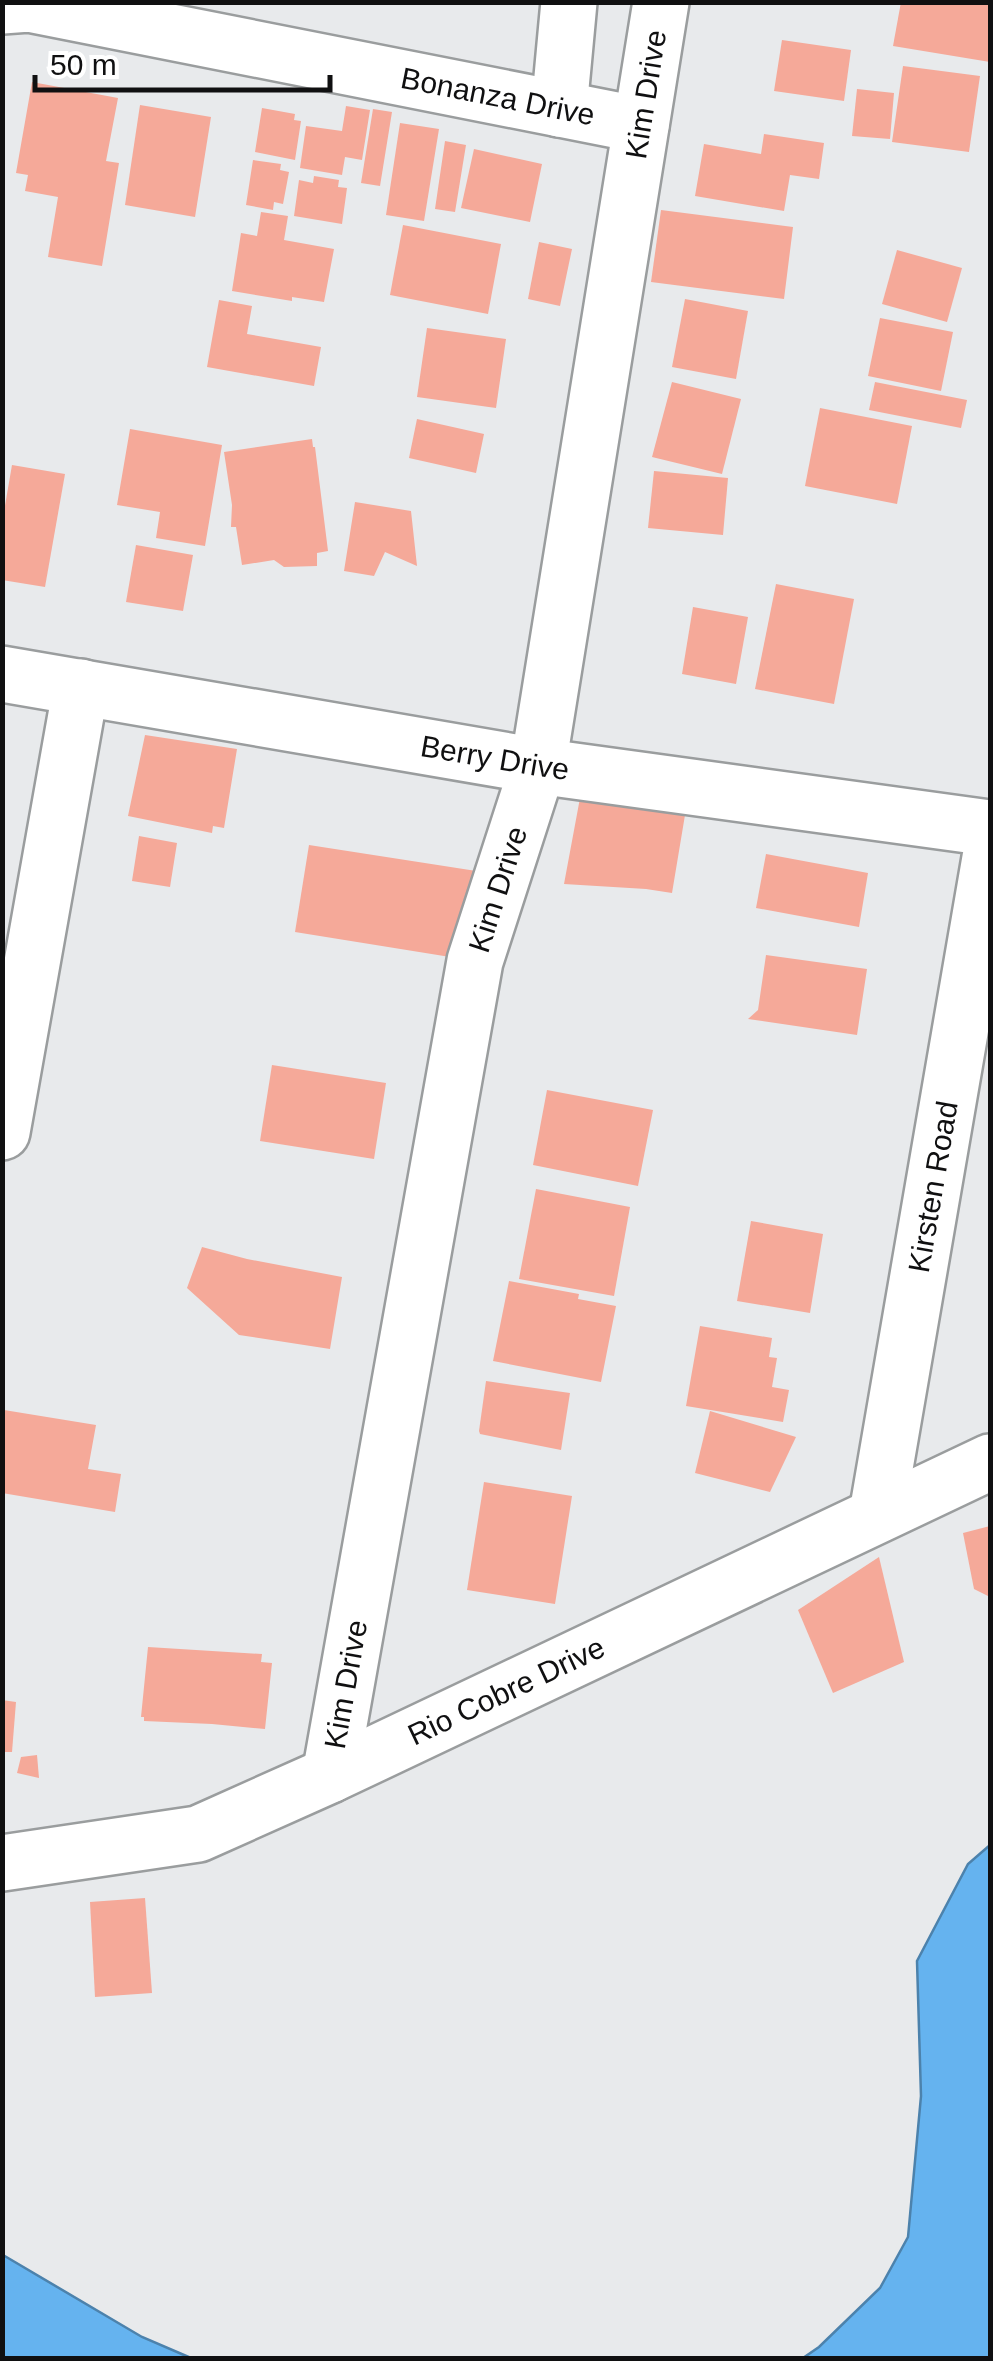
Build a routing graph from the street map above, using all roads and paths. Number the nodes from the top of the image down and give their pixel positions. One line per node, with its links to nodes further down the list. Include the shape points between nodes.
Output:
1 (569, 2): 4 (street)
2 (662, 2): 5 (street, Kim Drive)
3 (20, 4): 4 (street, Bonanza Drive)
4 (559, 109): 5 (street, Bonanza Drive)
5 (640, 125): 8 (street, Kim Drive)
6 (2, 674): 7 (street, Berry Drive)
7 (81, 687): 8 (street, Berry Drive); 11 (street)
8 (538, 766): 9 (street, Berry Drive); 14 (street, Kim Drive, via 474,961)
9 (990, 828)
10 (990, 858): 13 (street, Kirsten Road)
11 (2, 1132)
12 (990, 1462): 13 (street, Rio Cobre Drive)
13 (878, 1514): 14 (street, Rio Cobre Drive)
14 (330, 1776): 15 (street, Rio Cobre Drive, via 198,1834)
15 (2, 1863)

